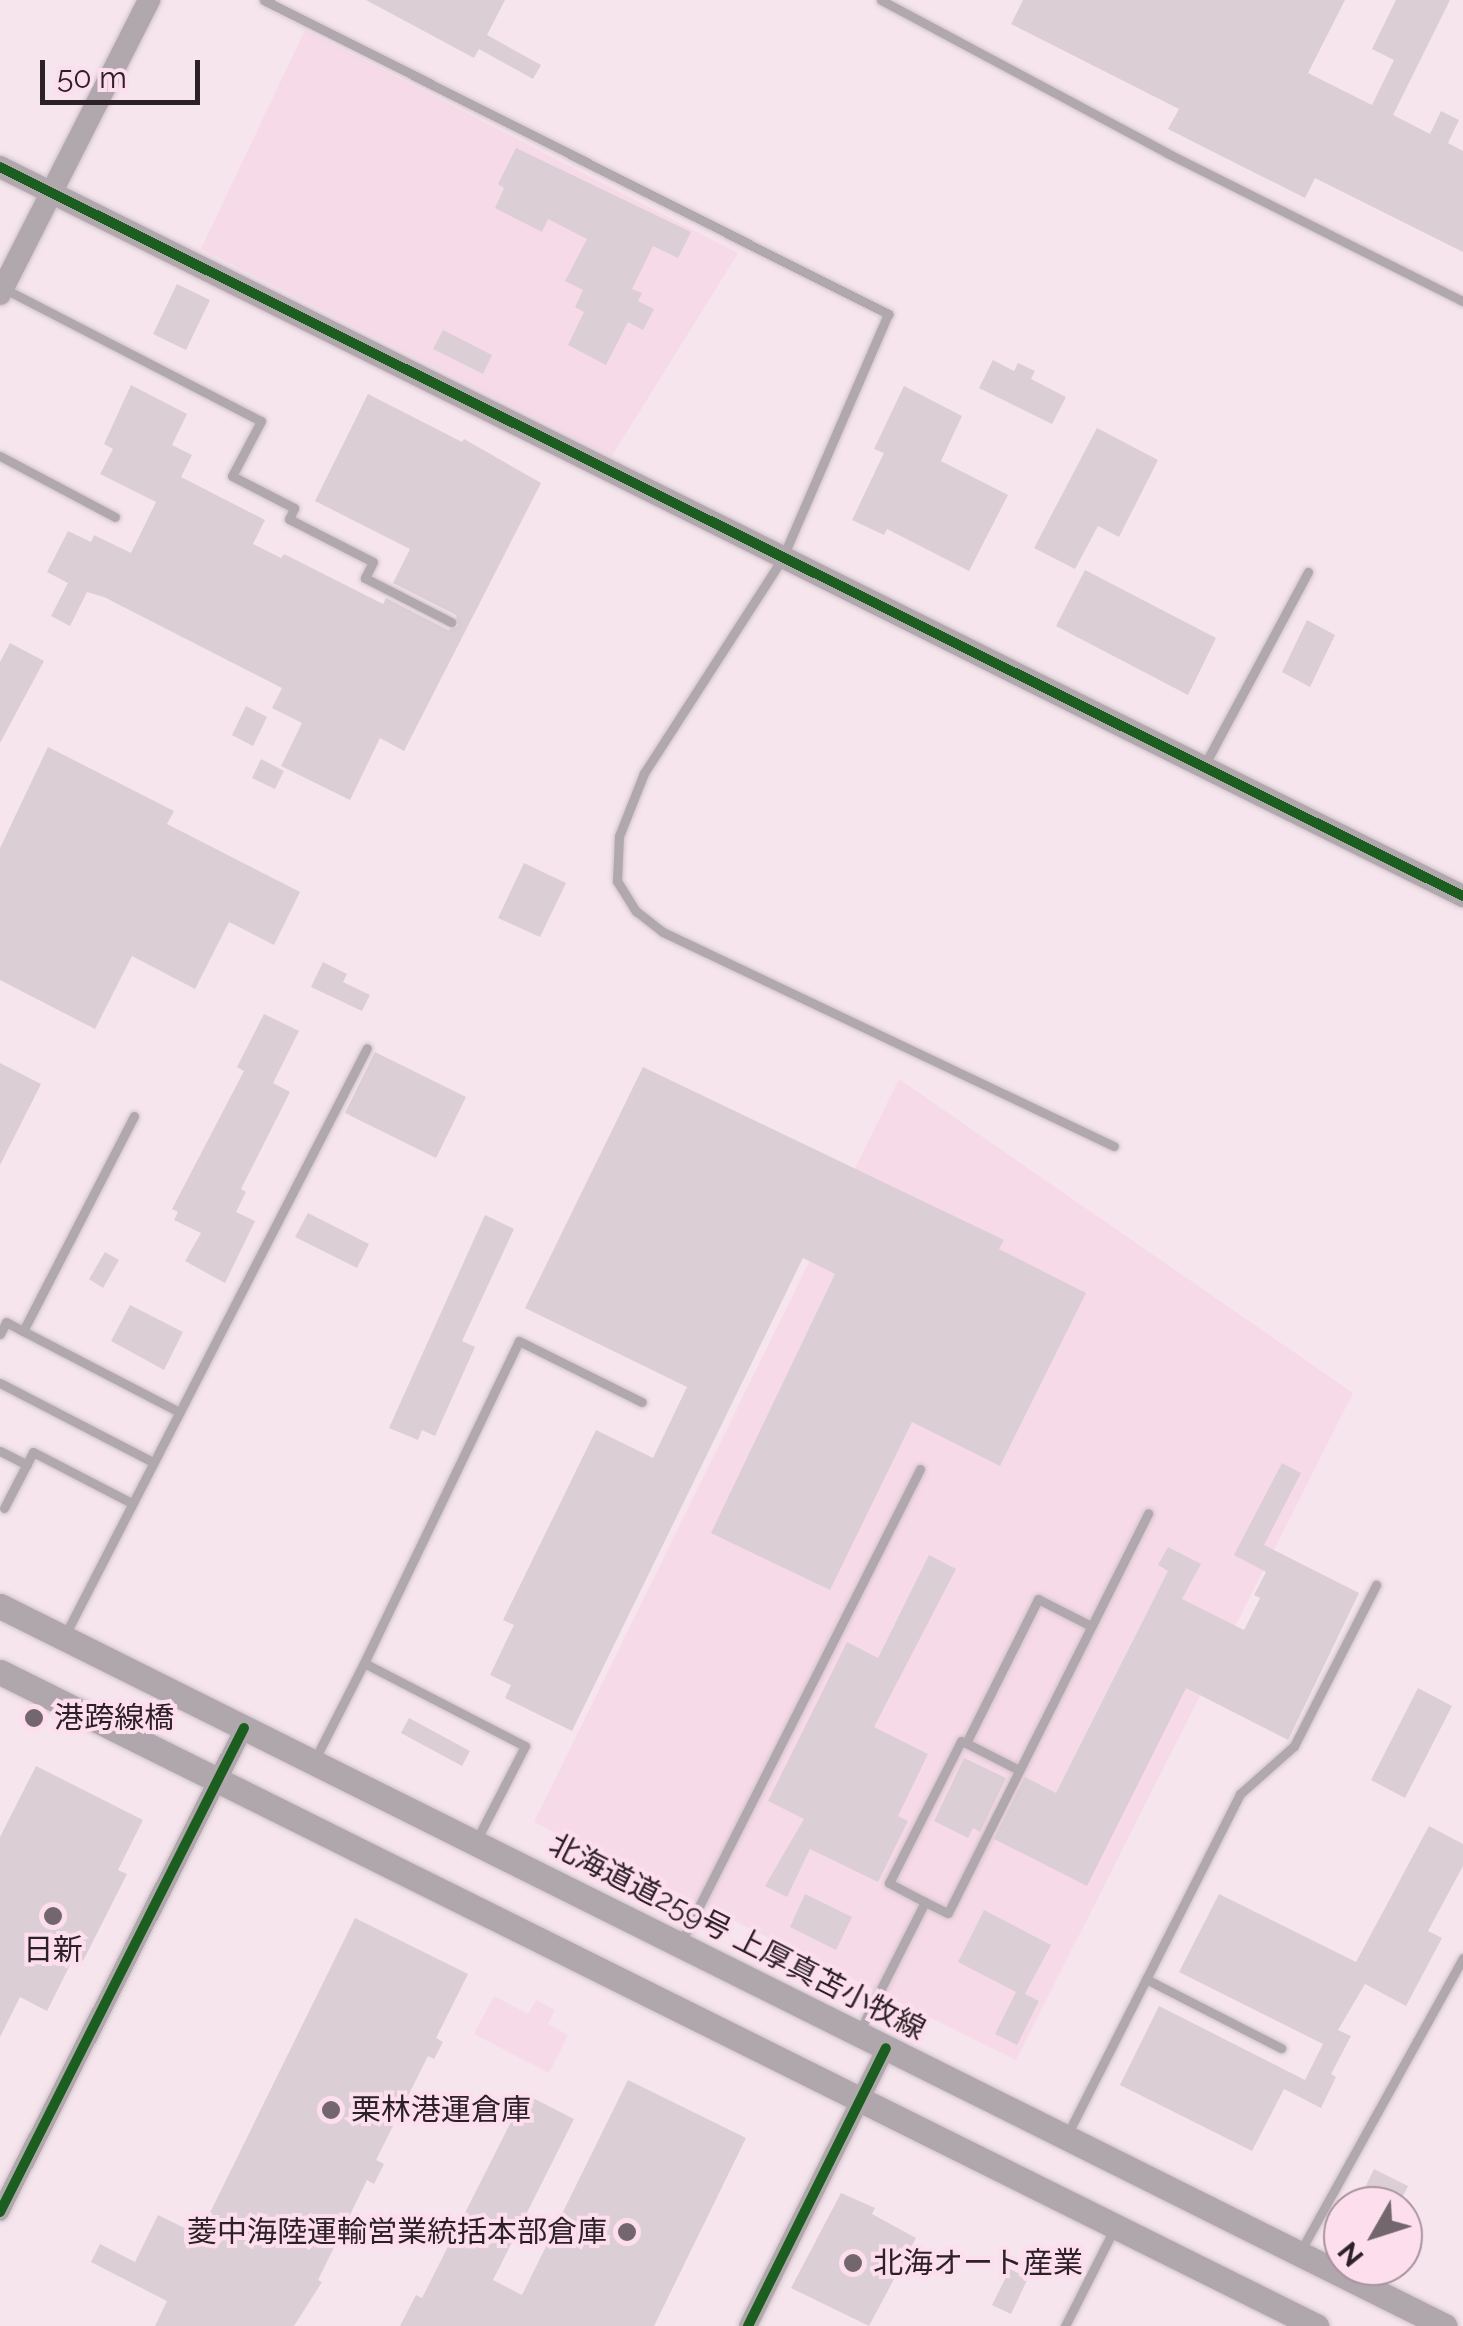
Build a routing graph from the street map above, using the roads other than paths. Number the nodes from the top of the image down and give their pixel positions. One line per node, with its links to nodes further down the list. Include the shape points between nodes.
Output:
1 (148, 0): 5 (street)
2 (264, 0): 10 (lane, via 888,314)
3 (881, 0): 7 (lane)
4 (0, 167): 5 (street)
5 (51, 192): 6 (street); 10 (street)
6 (1, 291): 12 (lane, via 260,421 232,476 294,508 289,518 373,562 366,578)
7 (1463, 302)
8 (0, 456): 9 (lane)
9 (115, 518)
10 (782, 559): 13 (street); 17 (lane, via 644,774 619,836 616,881 636,911 663,932)
11 (1308, 572): 13 (lane)
12 (451, 622)
13 (1204, 767): 14 (street)
14 (1463, 896)
15 (367, 1048): 22 (lane)
16 (134, 1116): 18 (lane)
17 (1114, 1146)
18 (23, 1332): 19 (lane, via 6,1322); 22 (lane)
19 (0, 1334)
20 (0, 1383): 24 (lane)
21 (642, 1402): 34 (lane, via 520,1342)
22 (179, 1412): 24 (lane)
23 (0, 1451): 25 (lane)
24 (153, 1462): 27 (lane)
25 (26, 1465): 27 (lane, via 34,1452); 28 (lane)
26 (920, 1468): 43 (lane)
27 (132, 1503): 33 (lane)
28 (4, 1508)
29 (1148, 1512): 32 (lane)
30 (1376, 1585): 45 (lane, via 1294,1746 1240,1794)
31 (0, 1606): 33 (main road, 北海道道259号 上厚真苫小牧線)
32 (1091, 1626): 37 (lane, via 1038,1600); 39 (lane)
33 (63, 1638): 36 (main road, 北海道道259号 上厚真苫小牧線)
34 (364, 1663): 38 (lane); 41 (lane, via 525,1746)
35 (0, 1672): 40 (main road)
36 (244, 1728): 38 (main road, 北海道道259号 上厚真苫小牧線); 40 (street)
37 (966, 1743): 39 (lane); 42 (lane, via 961,1740 889,1884)
38 (313, 1762): 41 (main road, 北海道道259号 上厚真苫小牧線)
39 (1019, 1770): 42 (lane, via 948,1913)
40 (219, 1779): 49 (main road); 51 (street)
41 (475, 1843): 43 (main road, 北海道道259号 上厚真苫小牧線)
42 (925, 1902): 46 (lane)
43 (680, 1945): 46 (main road, 北海道道259号 上厚真苫小牧線)
44 (1463, 1958): 53 (lane)
45 (1146, 1979): 48 (lane); 50 (lane)
46 (858, 2034): 47 (main road, 北海道道259号 上厚真苫小牧線)
47 (886, 2048): 49 (street); 50 (main road, 北海道道259号 上厚真苫小牧線)
48 (1280, 2048)
49 (860, 2098): 52 (main road); 54 (street)
50 (1066, 2138): 53 (main road, 北海道道259号 上厚真苫小牧線)
51 (0, 2212)
52 (1115, 2227): 55 (lane); 56 (main road)
53 (1299, 2254): 57 (main road, 北海道道259号 上厚真苫小牧線)
54 (748, 2326)
55 (1065, 2326)
56 (1316, 2326)
57 (1445, 2326)

